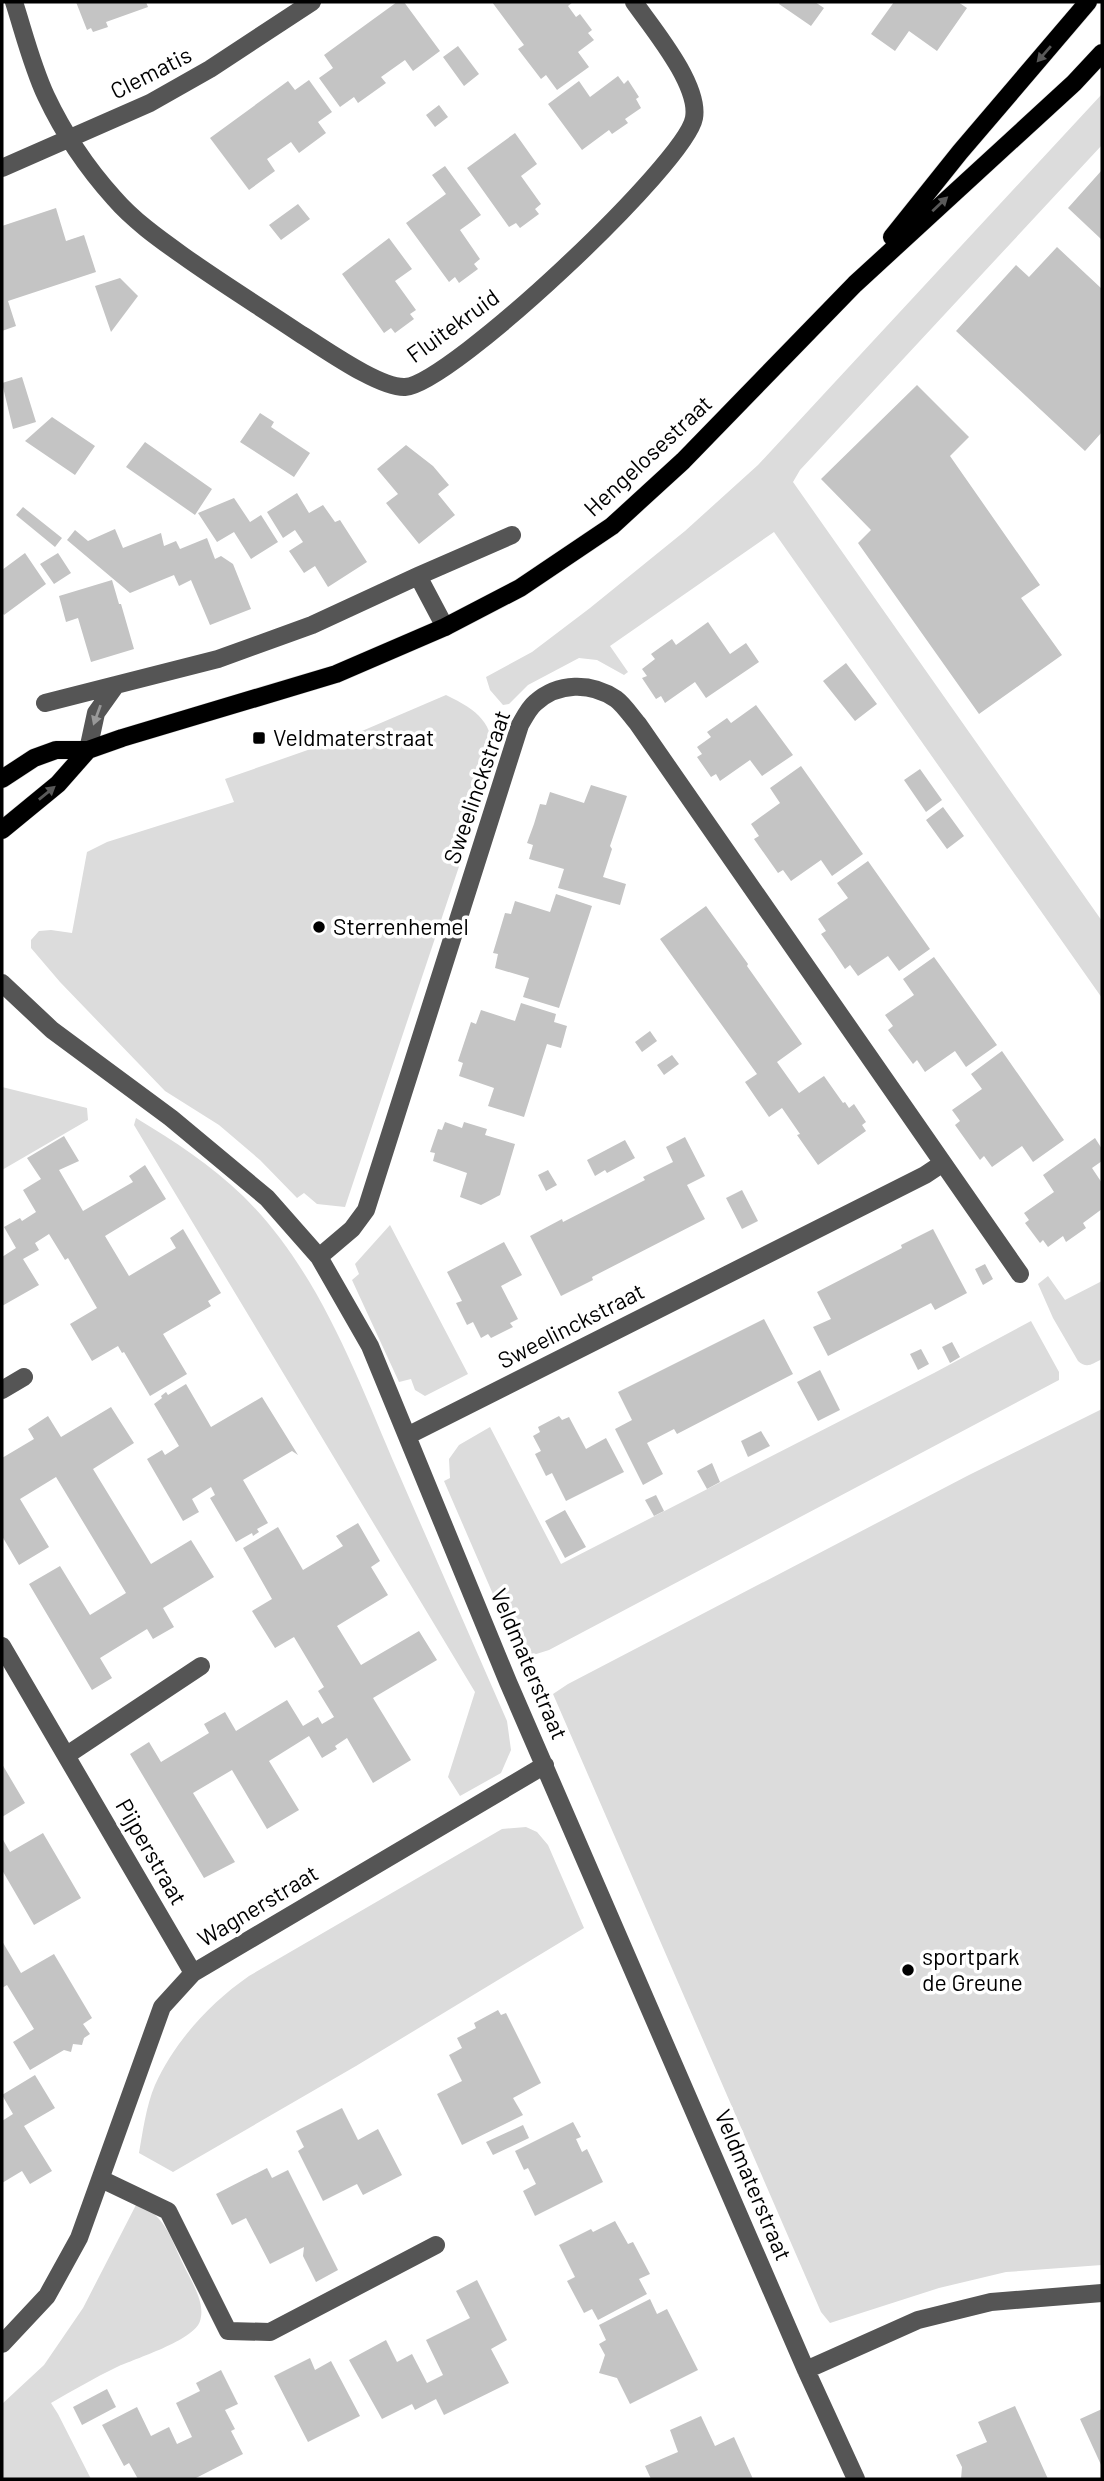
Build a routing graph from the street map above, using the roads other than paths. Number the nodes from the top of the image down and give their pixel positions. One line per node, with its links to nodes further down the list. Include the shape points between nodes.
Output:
1 (14, 2): 6 (street, Fluitekruid, via 46,95)
2 (312, 2): 6 (street, Clematis, via 162,97)
3 (634, 2): 6 (street, Fluitekruid, via 685,76 695,99 694,120 669,160 609,224 503,323 440,371 406,387 384,384 319,345 152,233 114,198)
4 (1088, 2): 8 (main road, Hengelosestraat, one-way to 8)
5 (1102, 53): 8 (main road, Hengelosestraat, one-way to 5)
6 (69, 139): 7 (street, Clematis)
7 (2, 168)
8 (855, 284): 11 (main road, Hengelosestraat, via 683,461 612,526 520,588)
9 (512, 536): 10 (street)
10 (418, 576): 11 (street); 12 (street, via 312,625 218,659)
11 (445, 627): 14 (main road, Hengelosestraat, via 336,674)
12 (116, 685): 13 (street); 14 (street, Hengelosestraat, one-way to 14, via 96,713)
13 (45, 704)
14 (88, 750): 15 (main road, Hengelosestraat, via 57,750 34,758); 16 (main road, Hengelosestraat, one-way to 14, via 58,784)
15 (2, 779)
16 (2, 830)
17 (2, 983): 19 (street, Veldmaterstraat, via 52,1030 171,1118 267,1198)
18 (943, 1163): 19 (street, Sweelinckstraat, via 638,724 617,700 591,687 573,686 533,704 520,725 366,1210 352,1229); 20 (street, Sweelinckstraat); 23 (street, Sweelinckstraat)
19 (319, 1257): 23 (street, Veldmaterstraat, via 370,1346)
20 (1020, 1275)
21 (24, 1377): 22 (street)
22 (2, 1390)
23 (407, 1436): 27 (street, Veldmaterstraat)
24 (2, 1646): 26 (street, Pijperstraat)
25 (201, 1666): 26 (street)
26 (67, 1755): 28 (street, Pijperstraat)
27 (545, 1765): 28 (street, Wagnerstraat); 33 (street, Veldmaterstraat)
28 (193, 1973): 29 (street, Wagnerstraat, via 162,2007)
29 (101, 2179): 30 (street, via 168,2211 228,2331 270,2332); 32 (street, Wagnerstraat, via 79,2238 47,2295)
30 (436, 2245)
31 (1102, 2293): 33 (street, via 991,2302 919,2320)
32 (2, 2344)
33 (806, 2370): 34 (street, Veldmaterstraat)
34 (856, 2479)

